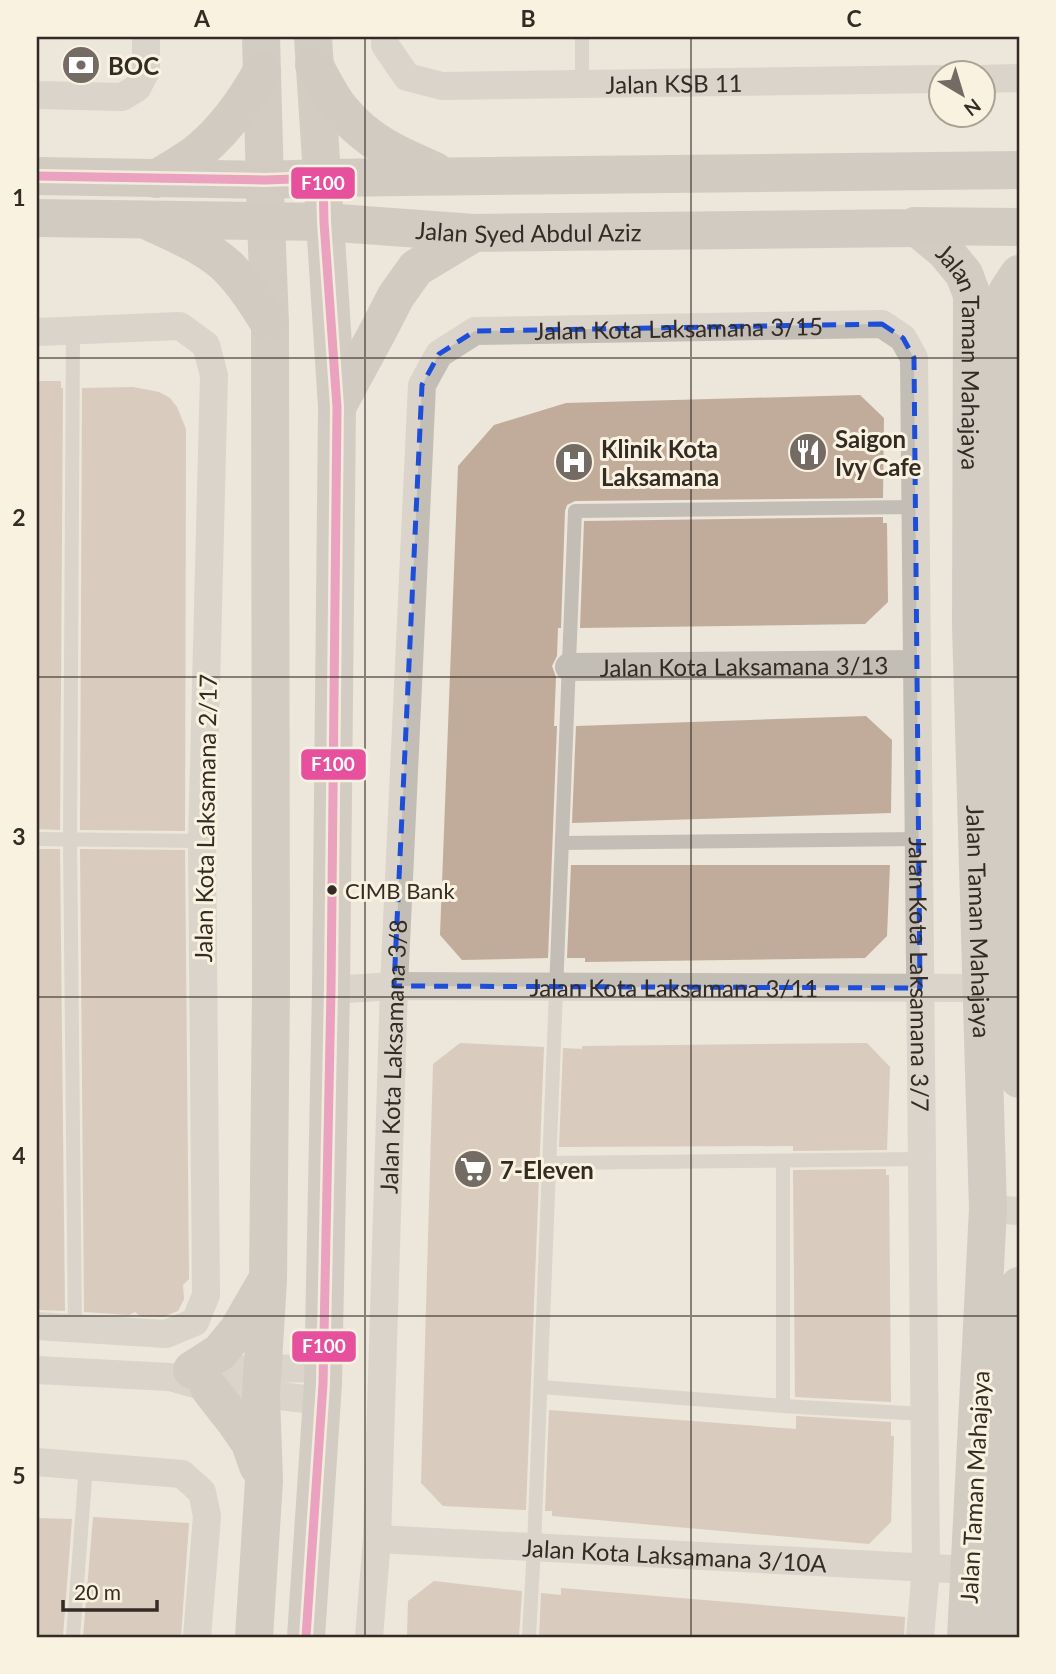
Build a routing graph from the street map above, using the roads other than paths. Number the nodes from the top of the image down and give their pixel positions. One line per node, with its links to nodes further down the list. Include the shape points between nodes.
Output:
1 (146, 37): 10 (street, via 146,71 137,88 122,97)
2 (385, 37): 9 (street, Jalan KSB 11, via 407,77 442,86)
3 (582, 37): 9 (lane)
4 (313, 51): 13 (main road, via 341,110 363,132 389,150); 14 (main road)
5 (261, 54): 15 (main road, via 248,96 222,130 196,154); 16 (main road)
6 (1019, 78): 8 (street)
7 (926, 79): 9 (street, Jalan KSB 11)
8 (996, 79)
9 (582, 84)
10 (37, 95)
11 (1019, 170): 13 (main road, Jalan Syed Abdul Aziz)
12 (37, 176): 15 (main road, Jalan Syed Abdul Aziz)
13 (447, 176): 14 (main road, Jalan Syed Abdul Aziz)
14 (323, 178): 16 (main road, Jalan Syed Abdul Aziz); 20 (main road)
15 (156, 179): 16 (main road, Jalan Syed Abdul Aziz)
16 (265, 180): 19 (main road)
17 (37, 218): 18 (main road, Jalan Syed Abdul Aziz)
18 (147, 220): 19 (main road, Jalan Syed Abdul Aziz); 25 (main road, via 226,265)
19 (266, 222): 20 (main road, Jalan Syed Abdul Aziz); 25 (main road)
20 (324, 222): 23 (main road, Jalan Syed Abdul Aziz); 30 (main road)
21 (915, 226): 22 (main road, Jalan Syed Abdul Aziz); 23 (main road, Jalan Syed Abdul Aziz); 43 (main road, Jalan Taman Mahajaya, via 964,274 972,295 971,626)
22 (1019, 227)
23 (474, 233): 30 (main road, via 415,268)
24 (1019, 274): 32 (main road, Jalan Taman Mahajaya, via 1007,292)
25 (270, 324): 50 (main road)
26 (882, 324): 28 (street, Jalan Kota Laksamana 3/15); 31 (street, Jalan Kota Laksamana 3/7, via 903,338 914,358)
27 (73, 331): 29 (street); 36 (lane); 38 (street, Jalan Kota Laksamana 2/17, via 180,326 206,345 214,375)
28 (475, 331): 40 (street, Jalan Kota Laksamana 3/8, via 439,354 422,386)
29 (37, 332)
30 (337, 407): 44 (main road)
31 (915, 507): 33 (street, Jalan Kota Laksamana 3/7); 34 (lane, via 575,511)
32 (1012, 628): 43 (main road, Jalan Taman Mahajaya)
33 (917, 664): 34 (street, Jalan Kota Laksamana 3/13); 37 (street, Jalan Kota Laksamana 3/7)
34 (569, 667): 39 (lane)
35 (37, 839): 36 (lane)
36 (70, 839): 38 (lane); 53 (lane)
37 (919, 839): 39 (lane); 42 (street, Jalan Kota Laksamana 3/7)
38 (202, 841): 53 (street, Jalan Kota Laksamana 2/17, via 206,1295 195,1322 166,1334)
39 (563, 843): 41 (lane)
40 (394, 986): 41 (street, Jalan Kota Laksamana 3/11); 44 (street, Jalan Kota Laksamana 3/11); 64 (street, Jalan Kota Laksamana 3/8)
41 (556, 987): 42 (street, Jalan Kota Laksamana 3/11); 48 (lane)
42 (920, 988): 43 (street, Jalan Kota Laksamana 3/11); 46 (street, Jalan Kota Laksamana 3/7)
43 (999, 988): 45 (main road, Jalan Taman Mahajaya); 49 (main road, Jalan Taman Mahajaya)
44 (331, 990): 57 (main road)
45 (1019, 1079)
46 (922, 1159): 47 (lane); 60 (street, Jalan Kota Laksamana 3/7)
47 (783, 1161): 48 (lane); 59 (lane)
48 (550, 1163): 58 (lane)
49 (1004, 1210): 66 (main road, Jalan Taman Mahajaya, via 974,1479)
50 (268, 1279): 55 (main road, via 238,1330); 56 (main road)
51 (1019, 1286): 66 (main road, Jalan Taman Mahajaya)
52 (37, 1326): 53 (street)
53 (75, 1329)
54 (37, 1370): 55 (street)
55 (190, 1378): 56 (street); 63 (main road, via 234,1420 250,1443)
56 (262, 1381): 57 (street); 63 (main road)
57 (323, 1385): 71 (main road)
58 (541, 1387): 59 (lane); 65 (lane)
59 (783, 1406): 60 (lane)
60 (924, 1414): 67 (street, Jalan Kota Laksamana 3/7)
61 (37, 1462): 62 (street)
62 (86, 1466): 68 (lane); 69 (street, via 182,1474 202,1492 207,1516)
63 (264, 1481): 70 (main road)
64 (377, 1539): 65 (street, Jalan Kota Laksamana 3/10A); 72 (street, Jalan Kota Laksamana 3/8)
65 (534, 1547): 67 (street, Jalan Kota Laksamana 3/10A); 73 (lane)
66 (1001, 1559): 67 (street, Jalan Kota Laksamana 3/10A); 75 (main road, Jalan Taman Mahajaya); 76 (main road, Jalan Taman Mahajaya)
67 (926, 1568): 74 (street, Jalan Kota Laksamana 3/7)
68 (73, 1637)
69 (197, 1637)
70 (254, 1637)
71 (306, 1637)
72 (369, 1637)
73 (529, 1637)
74 (920, 1637)
75 (967, 1637)
76 (1001, 1637)

